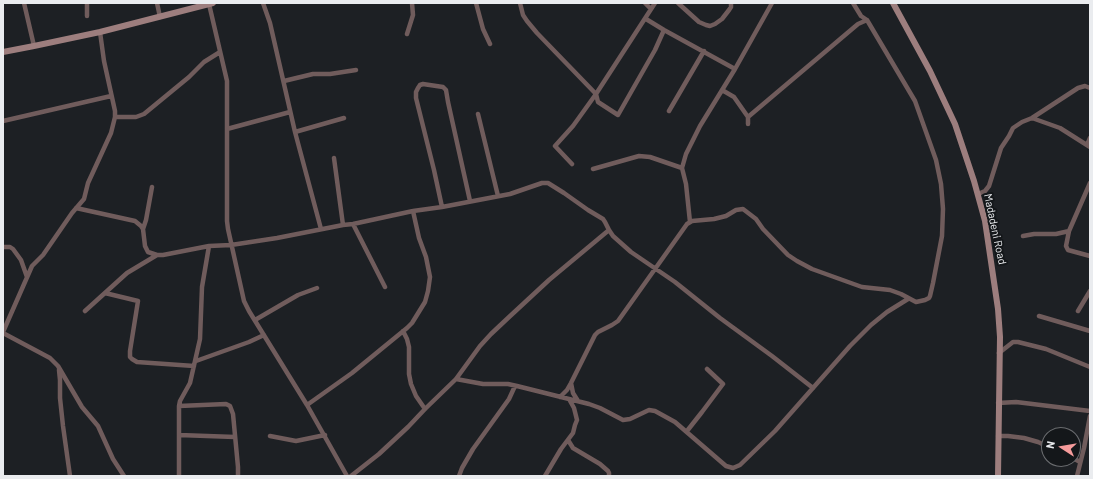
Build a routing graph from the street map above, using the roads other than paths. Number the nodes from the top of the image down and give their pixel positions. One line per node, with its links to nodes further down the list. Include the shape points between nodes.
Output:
1 (24, 3): 27 (street)
2 (87, 3): 17 (street)
3 (157, 3): 19 (street)
4 (263, 3): 33 (street)
5 (412, 3): 25 (street, via 414,16)
6 (476, 3): 26 (street)
7 (520, 3): 36 (street, via 523,15 536,33)
8 (645, 3): 16 (street)
9 (655, 3): 16 (street)
10 (678, 3): 11 (street, via 706,26 722,19)
11 (731, 3)
12 (772, 3): 31 (street)
13 (853, 3): 18 (street)
14 (893, 3): 57 (street, Madadeni Road, via 955,124)
15 (207, 4): 19 (street); 30 (street)
16 (651, 9): 20 (street)
17 (87, 16)
18 (861, 16): 21 (street); 22 (street)
19 (160, 17): 24 (street)
20 (646, 18): 23 (street); 36 (street)
21 (867, 20): 22 (street); 82 (street, via 915,101 936,160 940,184 943,208 942,236 930,296 916,302)
22 (858, 24): 42 (street)
23 (664, 30): 28 (street); 36 (street, via 618,115 598,102)
24 (100, 32): 27 (street); 37 (street)
25 (408, 34)
26 (490, 44)
27 (34, 46): 29 (street)
28 (704, 51): 31 (street); 38 (street)
29 (3, 52)
30 (220, 52): 41 (street, via 204,62 144,114 136,117); 47 (street, via 227,80)
31 (735, 69): 35 (street)
32 (356, 70): 33 (street, via 313,74)
33 (284, 81): 39 (street)
34 (1090, 88): 44 (street, via 1078,88)
35 (722, 90): 42 (street, via 734,97); 53 (street, via 700,126)
36 (596, 94): 52 (street, via 555,146)
37 (111, 96): 41 (street); 45 (street)
38 (669, 111)
39 (290, 112): 47 (street); 48 (street)
40 (478, 114): 58 (street)
41 (115, 117): 61 (street, via 84,199)
42 (748, 117): 46 (street)
43 (344, 118): 48 (street)
44 (1032, 118): 50 (street, via 1060,128); 57 (street, via 1013,128 1001,148 989,186)
45 (3, 121)
46 (748, 124)
47 (227, 129): 71 (street, via 227,221)
48 (295, 132): 67 (street)
49 (1090, 138): 50 (street)
50 (1089, 146)
51 (334, 158): 65 (street)
52 (572, 164)
53 (682, 168): 54 (street, via 639,156); 63 (street)
54 (593, 169)
55 (1090, 183): 69 (street)
56 (152, 187): 66 (street)
57 (978, 194): 91 (street, Madadeni Road, via 994,276)
58 (498, 196): 59 (street); 68 (street, via 548,183 603,219)
59 (470, 201): 60 (street); 60 (street, via 446,90 443,87 421,85 416,98)
60 (442, 207): 62 (street)
61 (76, 208): 66 (street, via 131,220); 77 (street, via 41,258 32,266)
62 (413, 211): 64 (street); 87 (street, via 430,277 425,302 412,323)
63 (690, 222): 76 (street); 82 (street, via 714,220 743,209 756,218 762,230 797,261 847,282 862,287 890,290)
64 (353, 224): 65 (street); 78 (street)
65 (343, 225): 67 (street)
66 (143, 229): 74 (street, via 146,250)
67 (321, 229): 71 (street)
68 (609, 230): 76 (street, via 631,252); 97 (street, via 549,280 491,334)
69 (1069, 231): 70 (street); 75 (street, via 1067,249)
70 (1023, 236)
71 (231, 245): 73 (street); 86 (street, via 244,301)
72 (4, 246): 77 (street, via 13,249 21,260)
73 (210, 246): 74 (street); 92 (street, via 202,287 200,339)
74 (157, 255): 81 (street, via 127,273)
75 (1090, 256)
76 (655, 268): 98 (street, via 618,320 595,335); 100 (street)
77 (27, 277): 89 (street)
78 (385, 287)
79 (317, 288): 86 (street, via 298,295)
80 (1090, 291): 84 (street)
81 (105, 293): 83 (street); 94 (street, via 138,301 130,351 132,359 137,362)
82 (908, 299): 100 (street, via 871,325)
83 (85, 311)
84 (1078, 311)
85 (1040, 316): 88 (street)
86 (255, 320): 90 (street)
87 (403, 331): 105 (street, via 352,373); 107 (street, via 409,347 411,384)
88 (1090, 331)
89 (3, 333): 93 (street, via 50,358)
90 (264, 335): 92 (street); 105 (street)
91 (999, 353): 95 (street, via 1013,342 1018,342 1046,349); 104 (street, Madadeni Road)
92 (196, 361): 94 (street)
93 (58, 366): 119 (street); 120 (street, via 82,407 98,426)
94 (194, 366): 106 (street, via 189,386)
95 (1090, 367)
96 (707, 369): 110 (street, via 723,384)
97 (456, 379): 99 (street, via 488,385); 107 (street)
98 (572, 383): 101 (street); 103 (street)
99 (515, 386): 101 (street); 125 (street, via 510,399 473,449)
100 (814, 388): 110 (street, via 775,431 736,467 726,466)
101 (560, 397): 102 (street)
102 (569, 399): 103 (street); 116 (street, via 577,420)
103 (578, 401): 110 (street, via 624,420 649,410 655,411)
104 (998, 403): 108 (street, via 1016,402); 114 (street, Madadeni Road)
105 (307, 405): 112 (street)
106 (179, 406): 111 (street); 115 (street, via 230,406)
107 (425, 409): 124 (street, via 379,454)
108 (1090, 411)
109 (1090, 416): 118 (street)
110 (687, 431)
111 (179, 435): 115 (street); 121 (street)
112 (325, 435): 113 (street, via 296,441); 123 (street)
113 (270, 436)
114 (998, 436): 117 (street, via 1024,438); 128 (street, Madadeni Road)
115 (235, 437): 122 (street)
116 (568, 440): 126 (street); 127 (street, via 573,448 608,471)
117 (1041, 443)
118 (1081, 457)
119 (70, 476)
120 (124, 476)
121 (178, 476)
122 (238, 476)
123 (347, 476)
124 (351, 476)
125 (459, 476)
126 (545, 476)
127 (609, 476)
128 (998, 476)

